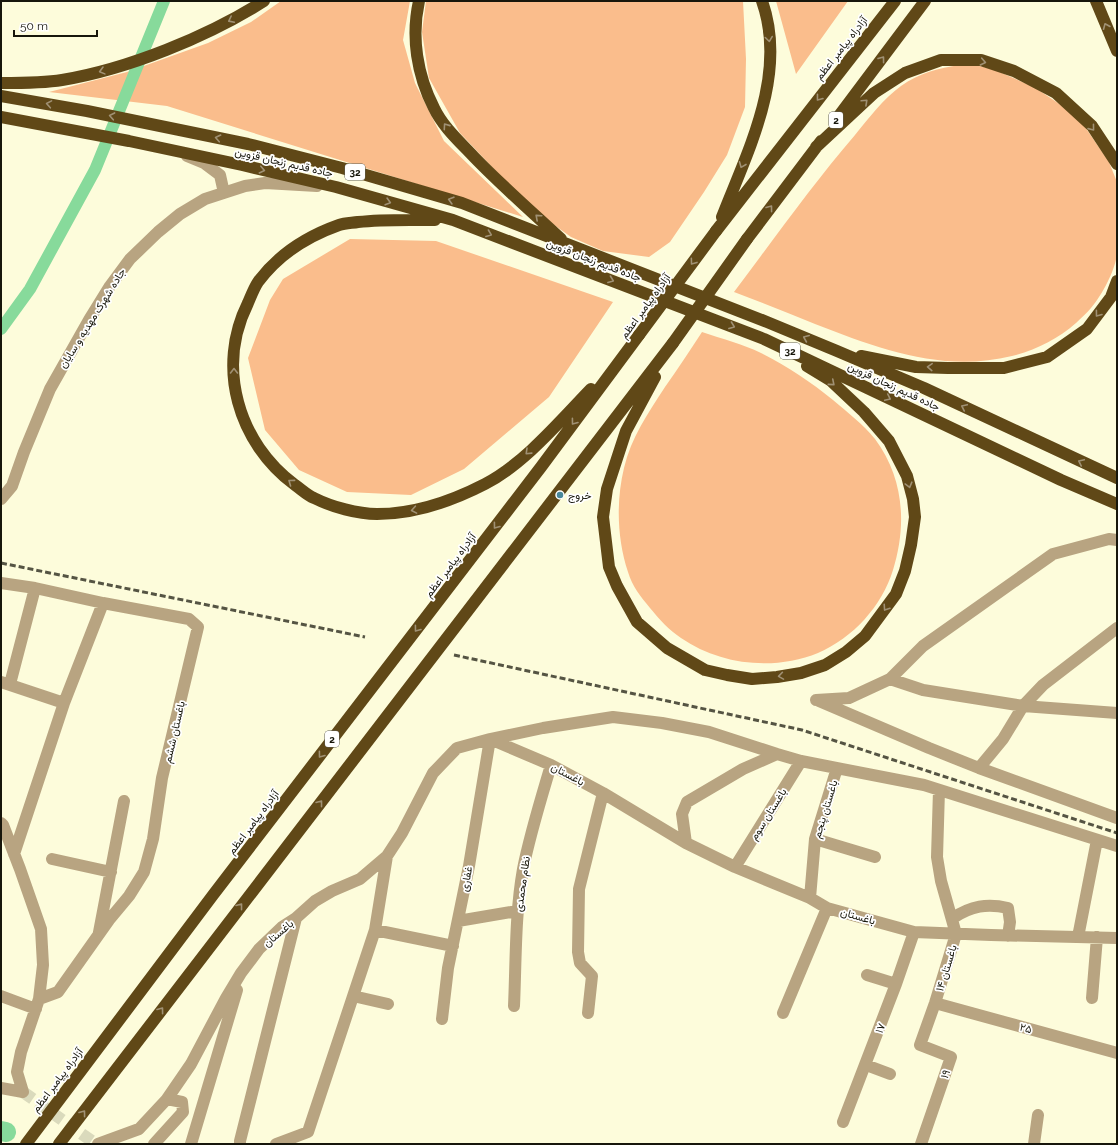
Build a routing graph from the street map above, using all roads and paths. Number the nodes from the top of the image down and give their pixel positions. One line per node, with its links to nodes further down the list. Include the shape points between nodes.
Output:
1 (264, 1): 8 (highway, one-way to 8, via 247,12 166,50 104,71 60,80)
2 (419, 1): 18 (highway, one-way to 2, via 492,175 453,135 434,109 417,59)
3 (762, 1): 17 (highway, one-way to 17, via 766,12 770,46 768,84 759,123)
4 (894, 1): 17 (highway, آزادراه پیامبر اعظم / 2, one-way to 17)
5 (925, 1): 11 (highway, 2, one-way to 5)
6 (1096, 1): 7 (highway, one-way to 6)
7 (1117, 51)
8 (1, 83)
9 (1, 96): 18 (highway, جاده قدیم زنجان قزوین / 32, one-way to 9, via 462,203 342,168 248,144)
10 (1, 117): 12 (highway, جاده قدیم زنجان قزوین / 32)
11 (816, 147): 13 (highway, one-way to 13, via 874,93 905,73 941,60 981,60 1014,71 1056,93 1092,126); 21 (highway, 2, one-way to 11, bridge)
12 (172, 150): 14 (highway, جاده قدیم زنجان قزوین / 32, one-way to 14); 15 (street, via 204,163 220,175)
13 (1117, 164)
14 (336, 187): 15 (street, جاده شهرک مهدیه و سایان, via 265,183); 16 (highway, جاده قدیم زنجان قزوین / 32, one-way to 16)
15 (224, 193): 25 (street, جاده شهرک مهدیه و سایان, via 205,199 180,214 130,259 110,286 53,382 12,486)
16 (453, 220): 20 (highway, جاده قدیم زنجان قزوین / 32, one-way to 20); 23 (highway, one-way to 16, via 519,461 486,483 452,499 416,510 377,514 342,508 313,498 281,474 258,448 242,417 234,384 234,351 240,318 258,283 280,258 308,239 341,224 383,219)
17 (716, 231): 23 (highway, آزادراه پیامبر اعظم / 2, one-way to 23, bridge)
18 (567, 243): 22 (highway, جاده قدیم زنجان قزوین / 32, one-way to 18)
19 (1117, 281): 22 (highway, one-way to 22, via 1111,297 1087,329 1047,356 1004,368 916,366)
20 (764, 339): 21 (highway, one-way to 21, via 830,380 864,412 889,441 907,476 915,517 905,571 896,594 865,636 846,652 824,665 795,674 752,679 705,670 667,648 637,622 609,567 603,517 607,489 626,431); 26 (highway, جاده قدیم زنجان قزوین / 32, one-way to 26)
21 (673, 343): 94 (highway, 2, one-way to 21)
22 (837, 351): 24 (highway, جاده قدیم زنجان قزوین / 32, one-way to 22, via 924,388)
23 (625, 355): 93 (highway, آزادراه پیامبر اعظم / 2, one-way to 93)
24 (1117, 478)
25 (1, 499)
26 (1117, 504)
27 (1117, 540): 32 (street, via 1109,539 1053,554 924,646)
28 (1, 583): 29 (street, باغستان ششم)
29 (34, 588): 30 (street, باغستان ششم); 33 (street)
30 (104, 603): 34 (street); 66 (street, باغستان ششم, via 189,619 198,627 162,778 153,839 144,872)
31 (1117, 628): 35 (street, via 1043,685)
32 (890, 679): 35 (street, via 923,690); 42 (street, via 849,698 816,700)
33 (5, 683): 34 (street)
34 (64, 703): 52 (street)
35 (1023, 706): 36 (street); 42 (street, via 1003,739)
36 (1117, 713)
37 (490, 739): 38 (street, via 613,717 709,732); 40 (street, باغستان); 53 (street, باغستان, via 457,748 433,773); 63 (street, غفاری)
38 (777, 754): 39 (street); 50 (street, via 743,769 687,802 682,814)
39 (802, 761): 41 (street); 56 (street, باغستان سوم)
40 (551, 765): 44 (street, باغستان); 60 (street, نظام محمدی, via 523,870)
41 (837, 768): 43 (street); 48 (street, باغستان پنجم)
42 (979, 768): 46 (street)
43 (939, 790): 49 (street); 62 (street, via 938,857 941,881)
44 (603, 793): 50 (street, باغستان); 83 (street, via 579,889 578,952 580,963 592,976)
45 (124, 801): 57 (street)
46 (1117, 818)
47 (2, 827): 52 (street)
48 (815, 839): 54 (street); 58 (street, باغستان پنجم)
49 (1097, 840): 51 (street); 69 (street)
50 (686, 843): 56 (street, باغستان)
51 (1117, 846)
52 (14, 854): 80 (street, via 41,929 43,965)
53 (387, 856): 61 (street, باغستان, via 360,879 315,901); 64 (street)
54 (875, 857)
55 (52, 860): 57 (street)
56 (735, 867): 58 (street, باغستان)
57 (111, 872): 66 (street)
58 (810, 898): 59 (street, باغستان)
59 (827, 908): 65 (street, باغستان); 84 (street)
60 (518, 911): 63 (street); 82 (street, نظام محمدی)
61 (296, 918): 73 (street, باغستان, via 259,949); 98 (street)
62 (952, 918): 67 (street); 68 (street, via 974,907 997,905 1008,908)
63 (458, 921): 72 (street, غفاری)
64 (375, 930): 72 (street); 77 (street)
65 (914, 932): 67 (street, باغستان); 75 (street, ۱۷)
66 (99, 934): 80 (street, باغستان ششم, via 58,992)
67 (956, 934): 68 (street, باغستان); 79 (street, باغستان ۱۴)
68 (1008, 936): 69 (street, باغستان)
69 (1078, 937): 70 (street, باغستان)
70 (1097, 938): 71 (street, باغستان); 78 (street)
71 (1117, 938)
72 (453, 946): 85 (street, غفاری)
73 (241, 973): 90 (street, باغستان, via 191,1064); 97 (street)
74 (867, 975): 75 (street)
75 (896, 984): 87 (street, ۱۷)
76 (1, 996): 80 (street)
77 (353, 996): 81 (street); 99 (street, via 308,1132)
78 (1092, 998)
79 (935, 1002): 86 (street, ۲۵); 100 (street, ۱۹, via 920,1045 951,1057)
80 (38, 1004): 89 (street, via 21,1052 18,1072 23,1092)
81 (388, 1004)
82 (514, 1006)
83 (588, 1013)
84 (783, 1013)
85 (442, 1020)
86 (1117, 1053)
87 (866, 1065): 88 (street); 92 (street, ۱۷)
88 (890, 1074)
89 (1, 1088)
90 (167, 1099): 95 (street, باغستان, via 139,1130); 96 (street, via 182,1102 183,1112)
91 (1038, 1115): 101 (street)
92 (843, 1122)
93 (26, 1144)
94 (59, 1144)
95 (98, 1144)
96 (154, 1144)
97 (191, 1144)
98 (240, 1144)
99 (276, 1144)
100 (921, 1144)
101 (1034, 1144)

